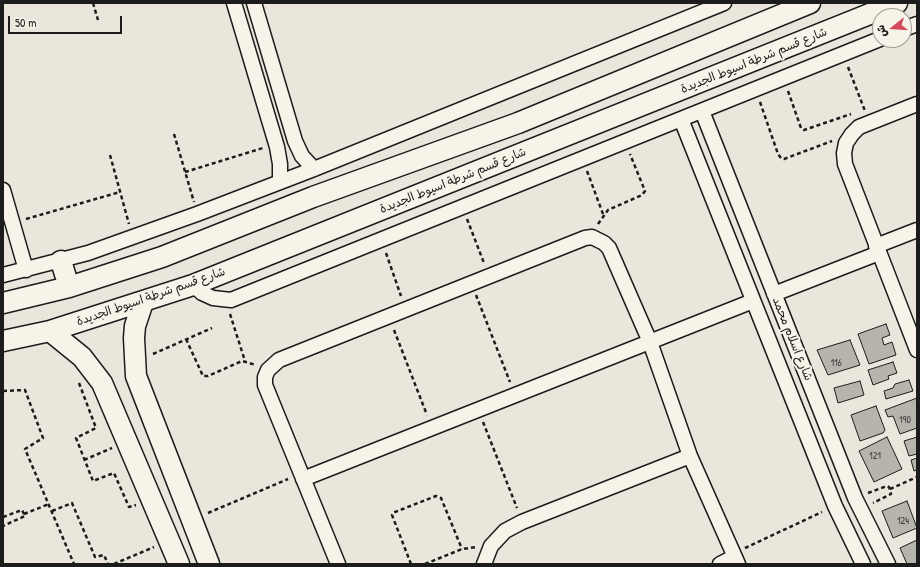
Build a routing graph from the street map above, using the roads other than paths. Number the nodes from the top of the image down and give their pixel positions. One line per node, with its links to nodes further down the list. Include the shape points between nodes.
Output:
1 (234, 3): 13 (street, via 276,143)
2 (254, 3): 12 (street, via 295,141 302,156)
3 (724, 3): 12 (street)
4 (810, 3): 10 (main road)
5 (897, 3): 11 (main road, شارع قسم شرطة اسيوط الجديدة)
6 (872, 42): 8 (street)
7 (917, 104): 16 (street, via 859,127 846,143 845,164)
8 (702, 111): 9 (street); 22 (street, شارع اسلام محمد)
9 (681, 119): 20 (street, via 231,300 213,298); 23 (street, شارع اسلام محمد)
10 (518, 122): 11 (main road); 21 (main road, via 313,197 162,257)
11 (530, 150): 20 (main road, شارع قسم شرطة اسيوط الجديدة)
12 (314, 169): 13 (street)
13 (280, 182): 17 (street, via 133,238)
14 (3, 190): 18 (street)
15 (917, 230): 16 (street)
16 (878, 249): 22 (street); 29 (street)
17 (61, 261): 18 (street); 21 (main road)
18 (26, 270): 19 (street)
19 (3, 275)
20 (193, 285): 24 (main road, شارع قسم شرطة اسيوط الجديدة)
21 (69, 287): 25 (main road)
22 (774, 294): 30 (street, شارع اسلام محمد)
23 (753, 301): 28 (street); 31 (street, شارع اسلام محمد)
24 (143, 302): 26 (main road, شارع قسم شرطة اسيوط الجديدة); 36 (main road, via 135,326 134,363 140,389)
25 (3, 303)
26 (50, 331): 27 (main road, شارع قسم شرطة اسيوط الجديدة); 35 (main road, via 89,365 102,383)
27 (3, 341)
28 (650, 342): 32 (street); 33 (street); 33 (street, via 609,248 598,239 585,238 279,360 264,377 265,385)
29 (917, 350)
30 (817, 402): 31 (street); 41 (street, شارع اسلام محمد, via 858,504)
31 (797, 410): 40 (street, شارع اسلام محمد, via 835,506)
32 (690, 456): 34 (street); 38 (street, via 504,531 491,546)
33 (302, 477): 37 (street)
34 (735, 558): 39 (street)
35 (179, 564)
36 (209, 564)
37 (338, 564)
38 (484, 564)
39 (720, 564)
40 (862, 564)
41 (888, 564)

